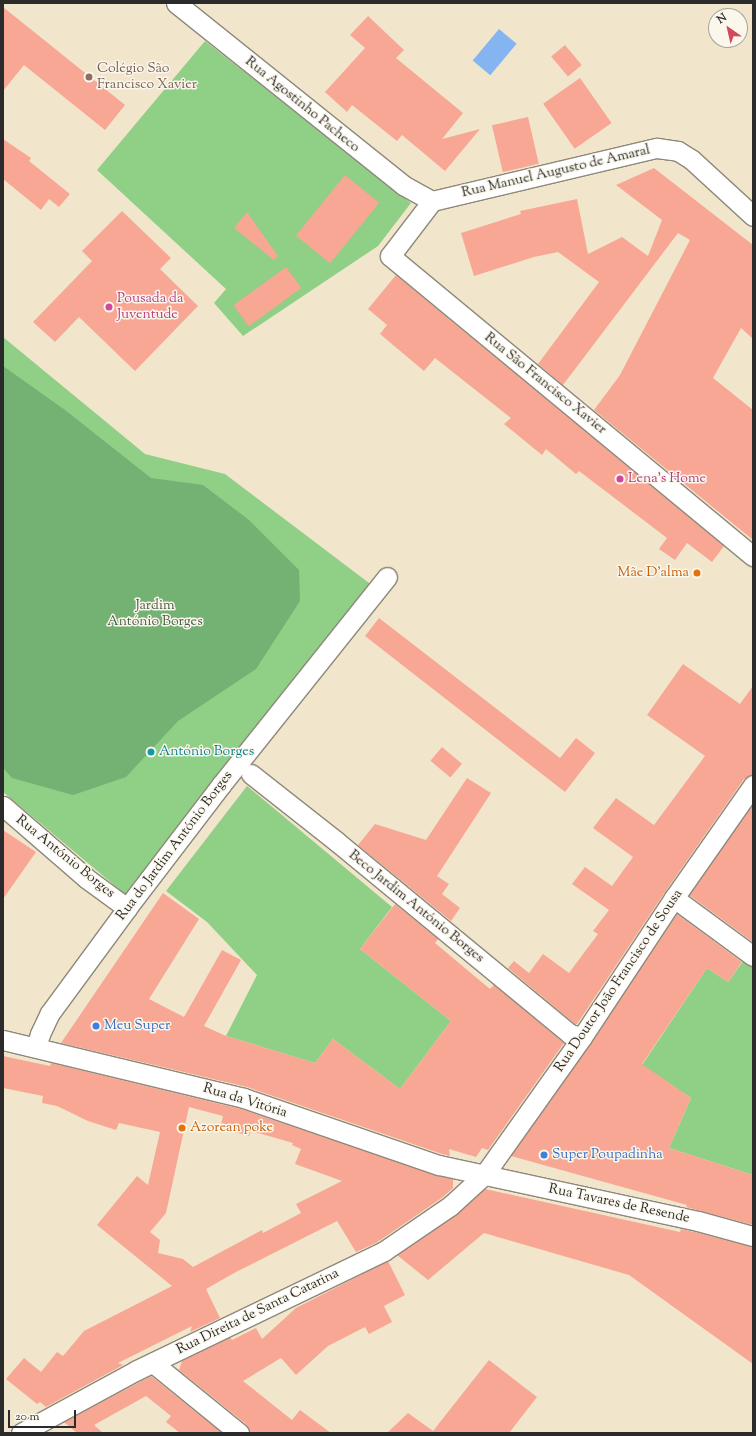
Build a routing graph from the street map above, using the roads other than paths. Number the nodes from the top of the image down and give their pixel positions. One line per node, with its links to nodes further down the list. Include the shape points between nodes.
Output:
1 (176, 3): 2 (street, Rua Agostinho Pacheco, via 403,185)
2 (432, 201): 3 (street, Rua Manuel Augusto de Amaral, via 657,148 678,151 691,159); 4 (street, Rua São Francisco Xavier, via 390,256)
3 (753, 216)
4 (749, 552)
5 (387, 578): 10 (street, Rua do Jardim António Borges, via 221,784)
6 (251, 774): 12 (street, Beco Jardim António Borges, via 570,1034)
7 (753, 785): 9 (street, Rua Doutor João Francisco de Sousa)
8 (3, 806): 10 (street, Rua António Borges, via 86,878)
9 (674, 898): 11 (street); 12 (street, Rua Doutor João Francisco de Sousa)
10 (127, 908): 14 (street, Rua do Jardim António Borges, via 50,1012)
11 (753, 956)
12 (582, 1038): 15 (street, Rua Doutor João Francisco de Sousa)
13 (3, 1040): 14 (street, Rua da Vitória)
14 (36, 1047): 15 (street, Rua da Vitória, via 244,1098 439,1165)
15 (484, 1175): 16 (street, Rua Tavares de Resende, via 698,1221); 17 (street, Rua Direita de Santa Catarina, via 450,1206 384,1251)
16 (753, 1236)
17 (153, 1363): 18 (street, Rua Direita de Santa Catarina); 19 (street)
18 (22, 1433)
19 (239, 1433)

